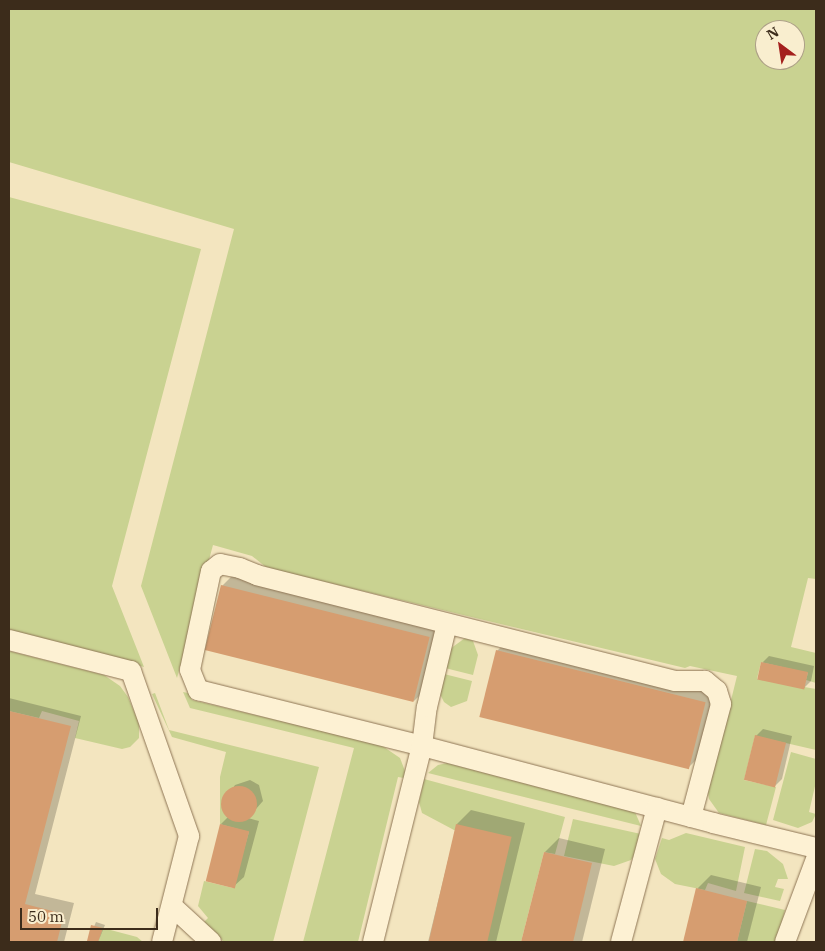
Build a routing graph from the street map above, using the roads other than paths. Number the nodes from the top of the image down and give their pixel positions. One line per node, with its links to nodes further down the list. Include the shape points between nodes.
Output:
1 (448, 624): 3 (lane); 3 (lane, via 220,564 211,571 190,670 198,690); 5 (lane, via 675,681 705,680 717,691 721,704)
2 (9, 640): 8 (lane, via 131,670 189,836)
3 (422, 746): 4 (lane); 11 (lane)
4 (657, 808): 5 (lane); 12 (lane)
5 (691, 817): 6 (lane)
6 (816, 848)
7 (816, 859): 13 (lane)
8 (172, 906): 9 (lane); 10 (lane)
9 (162, 942)
10 (211, 942)
11 (373, 942)
12 (621, 942)
13 (785, 942)

